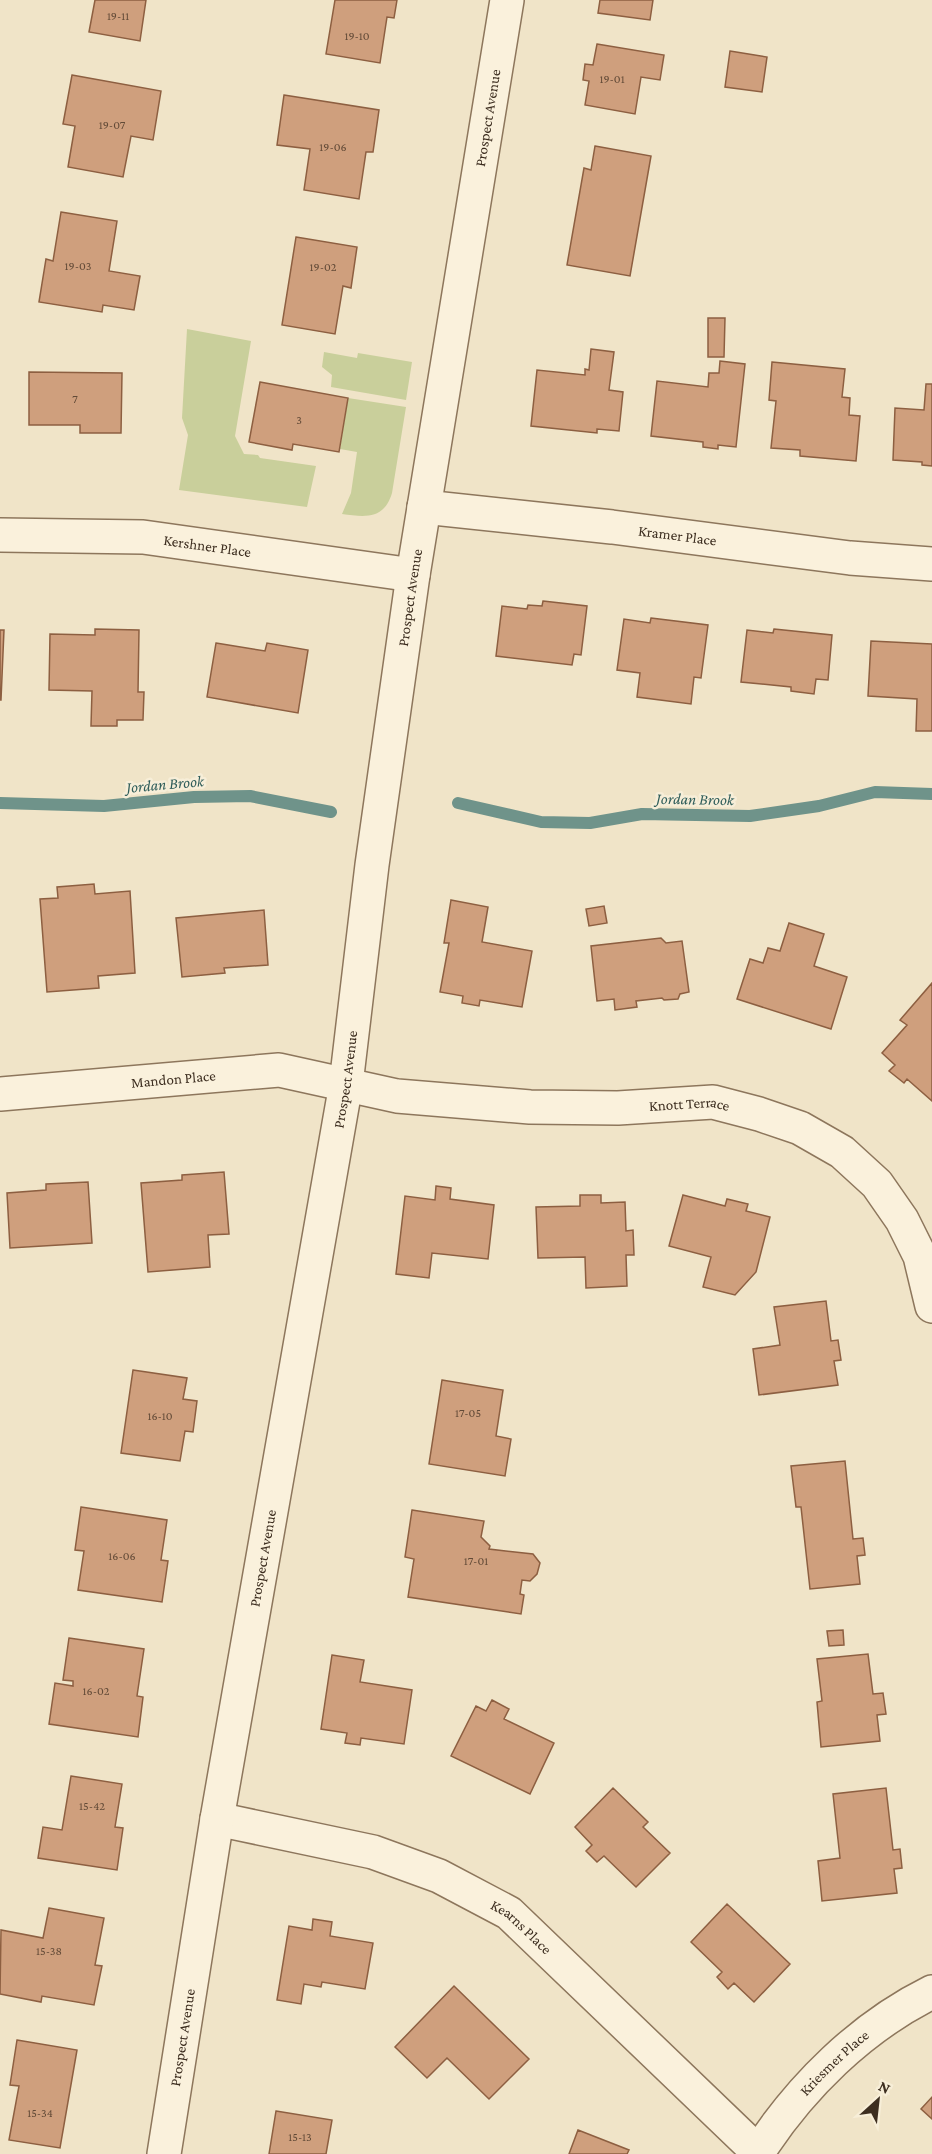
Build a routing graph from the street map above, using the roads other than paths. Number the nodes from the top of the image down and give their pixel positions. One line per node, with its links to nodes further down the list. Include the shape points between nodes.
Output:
1 (507, 0): 2 (street, Prospect Avenue)
2 (424, 507): 4 (street, Kramer Place, via 850,558); 5 (street, Prospect Avenue)
3 (0, 535): 5 (street, Kershner Place, via 143,537)
4 (932, 564)
5 (413, 575): 6 (street, Prospect Avenue)
6 (346, 1084): 7 (street, Mandon Place, via 279,1070); 8 (street, Knott Terrace, via 397,1096 530,1107 618,1108 713,1102 800,1128 842,1152 877,1184 902,1220 920,1256); 9 (street, Prospect Avenue)
7 (0, 1094)
8 (932, 1306)
9 (217, 1819): 11 (street, Kearns Place, via 373,1852 439,1876 509,1913); 12 (street, Prospect Avenue)
10 (932, 1992): 11 (street, Kriesmer Place, via 857,2040 807,2088)
11 (758, 2153)
12 (164, 2154)

